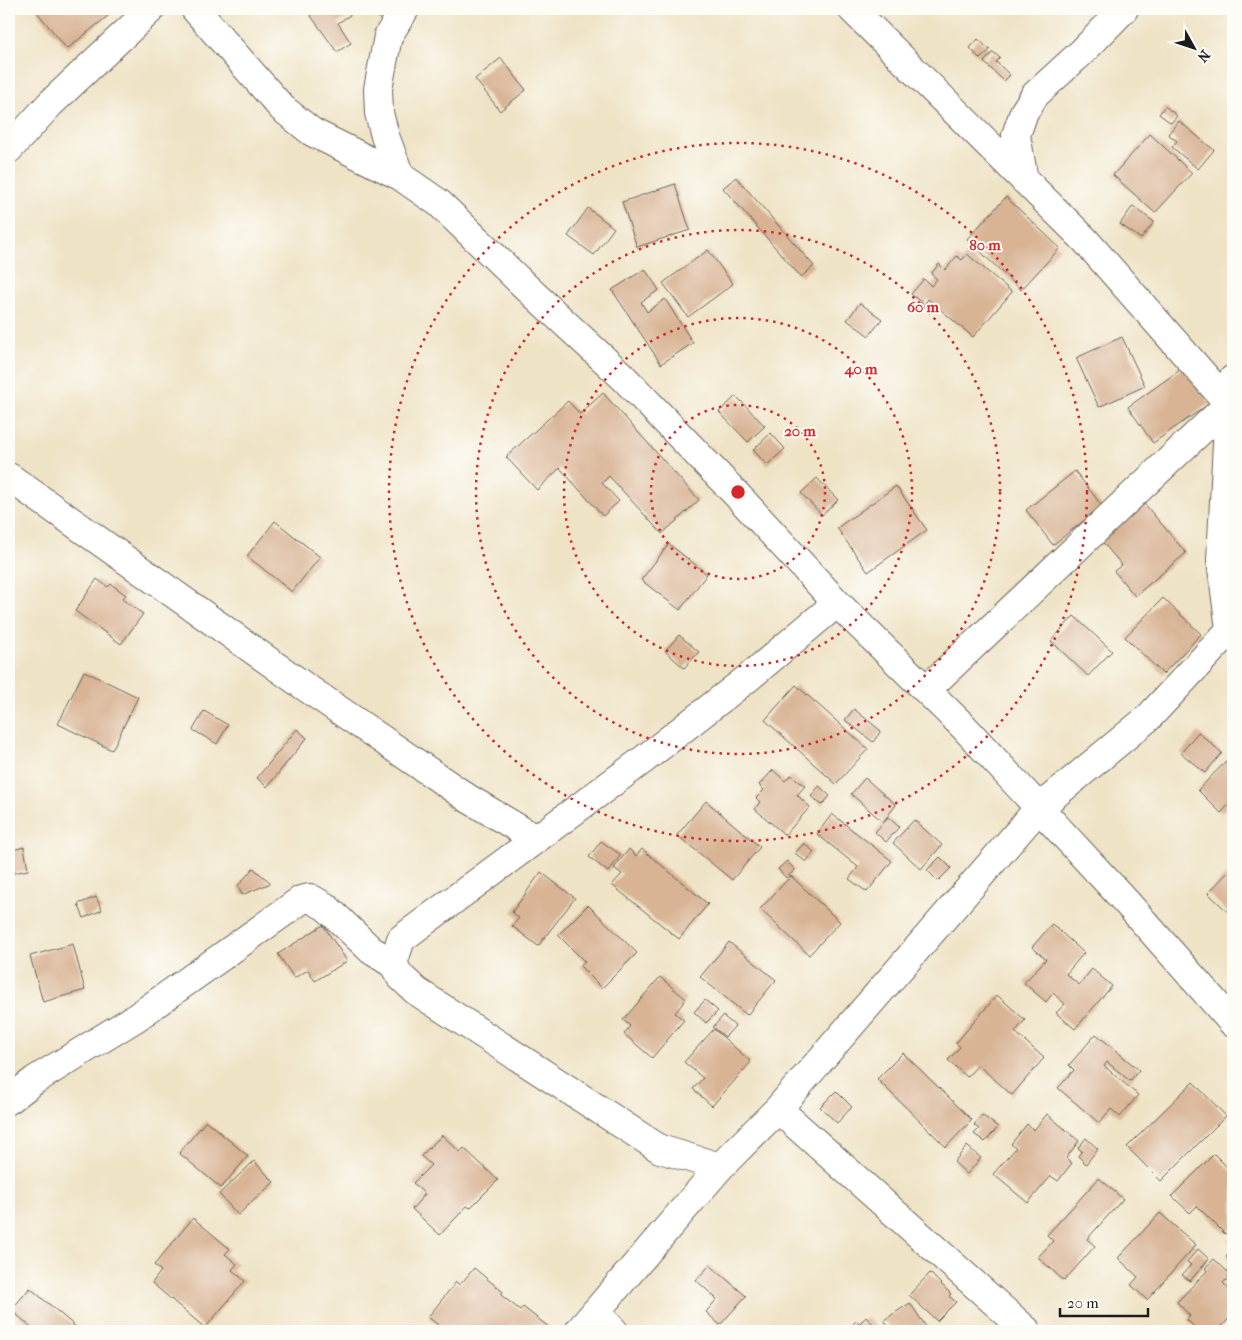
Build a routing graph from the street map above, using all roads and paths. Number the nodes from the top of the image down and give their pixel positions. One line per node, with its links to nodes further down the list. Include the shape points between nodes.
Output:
1 (151, 9): 6 (street, via 50,104)
2 (195, 9): 7 (street, via 282,108 312,132)
3 (405, 9): 7 (street, via 388,36 378,89 381,121)
4 (852, 9): 8 (street)
5 (1124, 9): 8 (street, via 1035,95 1024,112 1016,135)
6 (9, 149)
7 (400, 176): 11 (street, via 440,203 623,377)
8 (1024, 180): 9 (street)
9 (1231, 392): 12 (street, via 1221,560); 13 (street)
10 (9, 477): 15 (street, via 304,686 469,799)
11 (837, 603): 13 (street); 15 (street, via 643,760)
12 (1232, 630): 14 (street, via 1148,718)
13 (926, 690): 14 (street)
14 (1039, 808): 17 (street); 19 (street)
15 (536, 839): 16 (street, via 401,939)
16 (393, 964): 18 (street, via 371,950 326,906 310,898 301,900 137,1017); 20 (street, via 416,991 660,1148)
17 (1233, 1023)
18 (9, 1100)
19 (778, 1109): 20 (street); 23 (street)
20 (720, 1167): 21 (street)
21 (587, 1322): 22 (street)
22 (614, 1331)
23 (1027, 1331)

